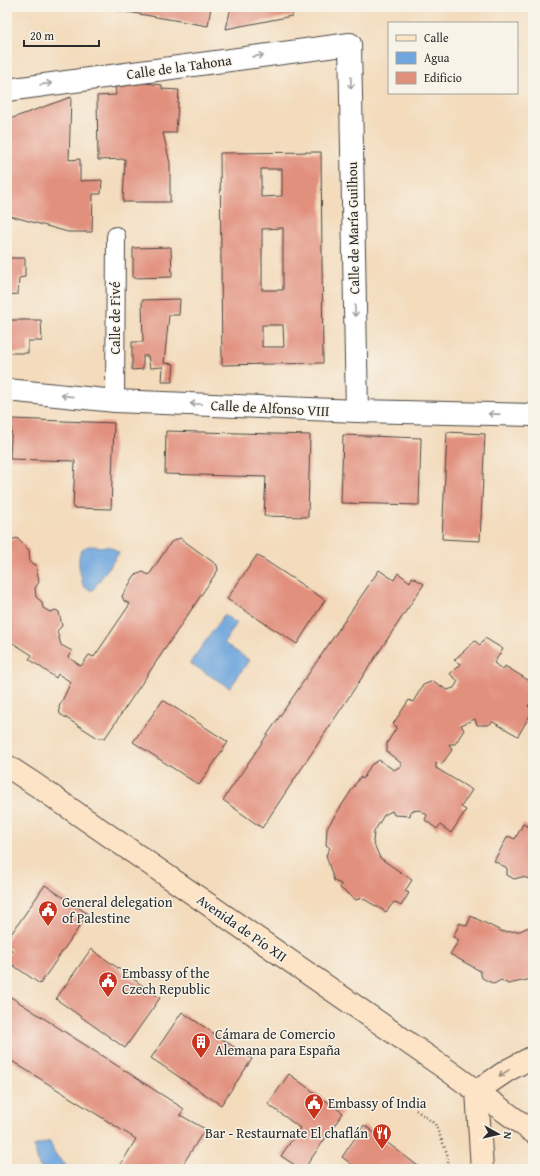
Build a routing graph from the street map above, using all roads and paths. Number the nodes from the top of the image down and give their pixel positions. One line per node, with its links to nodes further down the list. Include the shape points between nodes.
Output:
1 (350, 44): 2 (street, Calle de la Tahona, one-way to 1); 6 (street, Calle de María Guilhou, one-way to 6)
2 (7, 90)
3 (116, 236): 5 (street, Calle de Fivé)
4 (7, 390): 5 (street, Calle de Alfonso VIII, one-way to 4)
5 (115, 401): 6 (street, Calle de Alfonso VIII, one-way to 5)
6 (357, 411): 7 (street, Calle de Alfonso VIII, one-way to 6)
7 (533, 415)
8 (8, 770): 10 (main road, Avenida de Pío XII)
9 (533, 1057): 10 (main road, one-way to 10)
10 (477, 1091): 12 (main road, Avenida de Pío XII); 14 (main road)
11 (416, 1110): 13 (path, via 435,1124 447,1153)
12 (533, 1132)
13 (449, 1169)
14 (482, 1169)

